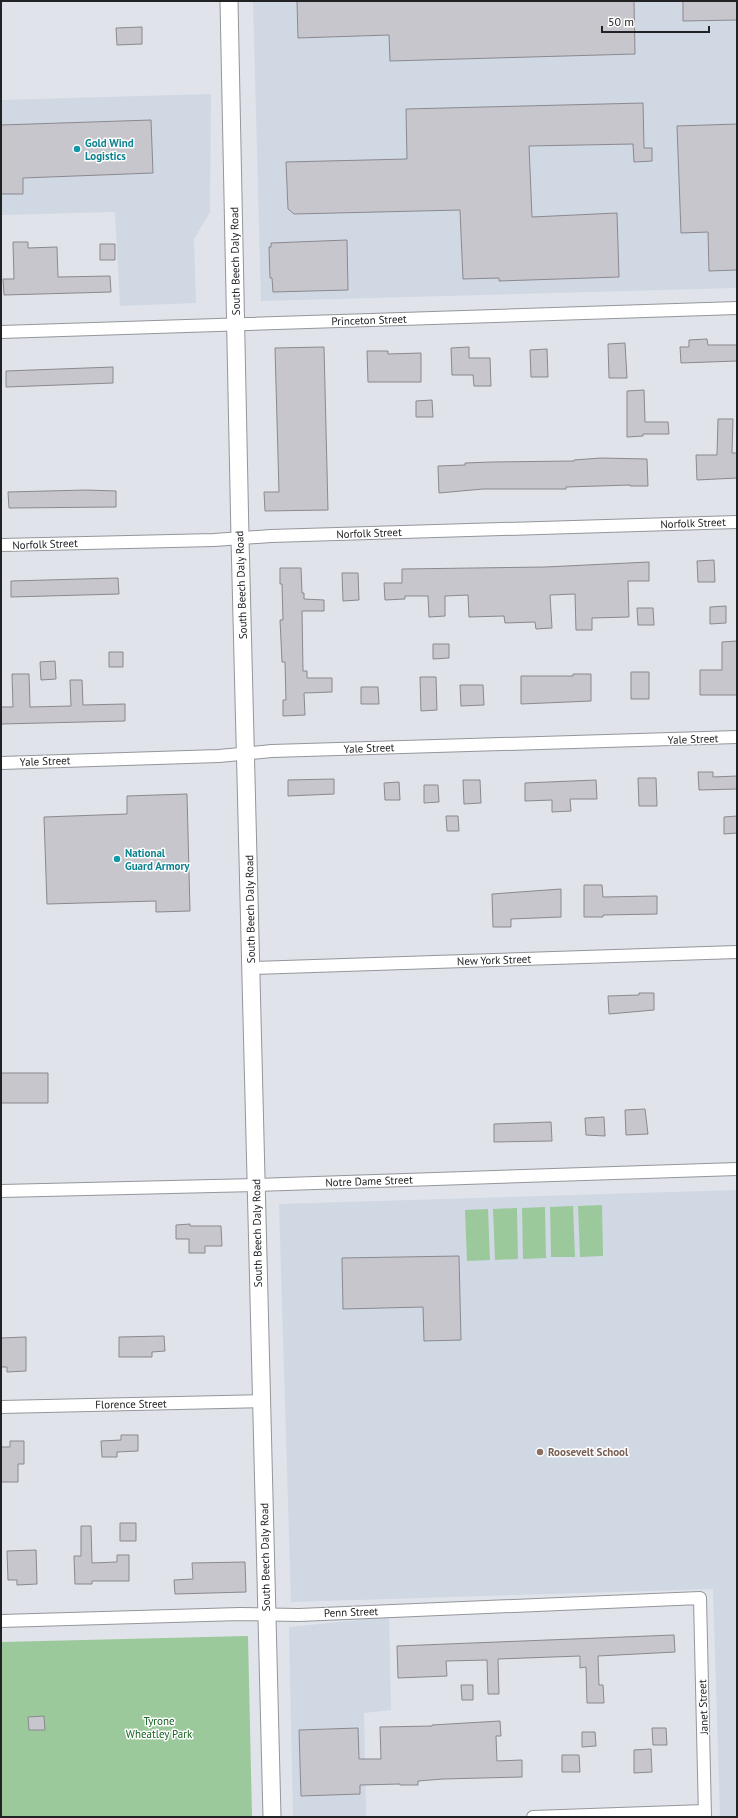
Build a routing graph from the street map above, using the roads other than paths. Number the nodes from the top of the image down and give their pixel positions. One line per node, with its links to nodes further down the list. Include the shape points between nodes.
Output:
1 (229, 1): 3 (main road, South Beech Daly Road)
2 (737, 308): 3 (street, Princeton Street)
3 (236, 326): 4 (street, Princeton Street); 6 (main road, South Beech Daly Road)
4 (1, 332)
5 (737, 522): 6 (street, Norfolk Street)
6 (240, 538): 7 (street, Norfolk Street); 9 (main road, South Beech Daly Road)
7 (1, 545)
8 (737, 737): 9 (street, Yale Street, via 272,751)
9 (246, 754): 10 (street, Yale Street); 12 (main road, South Beech Daly Road)
10 (1, 763)
11 (737, 952): 12 (street, New York Street)
12 (251, 968): 14 (main road, South Beech Daly Road)
13 (737, 1169): 14 (street, Notre Dame Street)
14 (256, 1185): 15 (street, Notre Dame Street); 16 (main road, South Beech Daly Road)
15 (1, 1191)
16 (262, 1401): 17 (street, Florence Street); 19 (main road, South Beech Daly Road)
17 (1, 1407)
18 (700, 1598): 19 (street, Penn Street, via 299,1615); 21 (street, Janet Street)
19 (267, 1614): 20 (street, Penn Street); 22 (main road, South Beech Daly Road)
20 (1, 1621)
21 (705, 1814): 23 (street)
22 (272, 1817)
23 (533, 1817)

